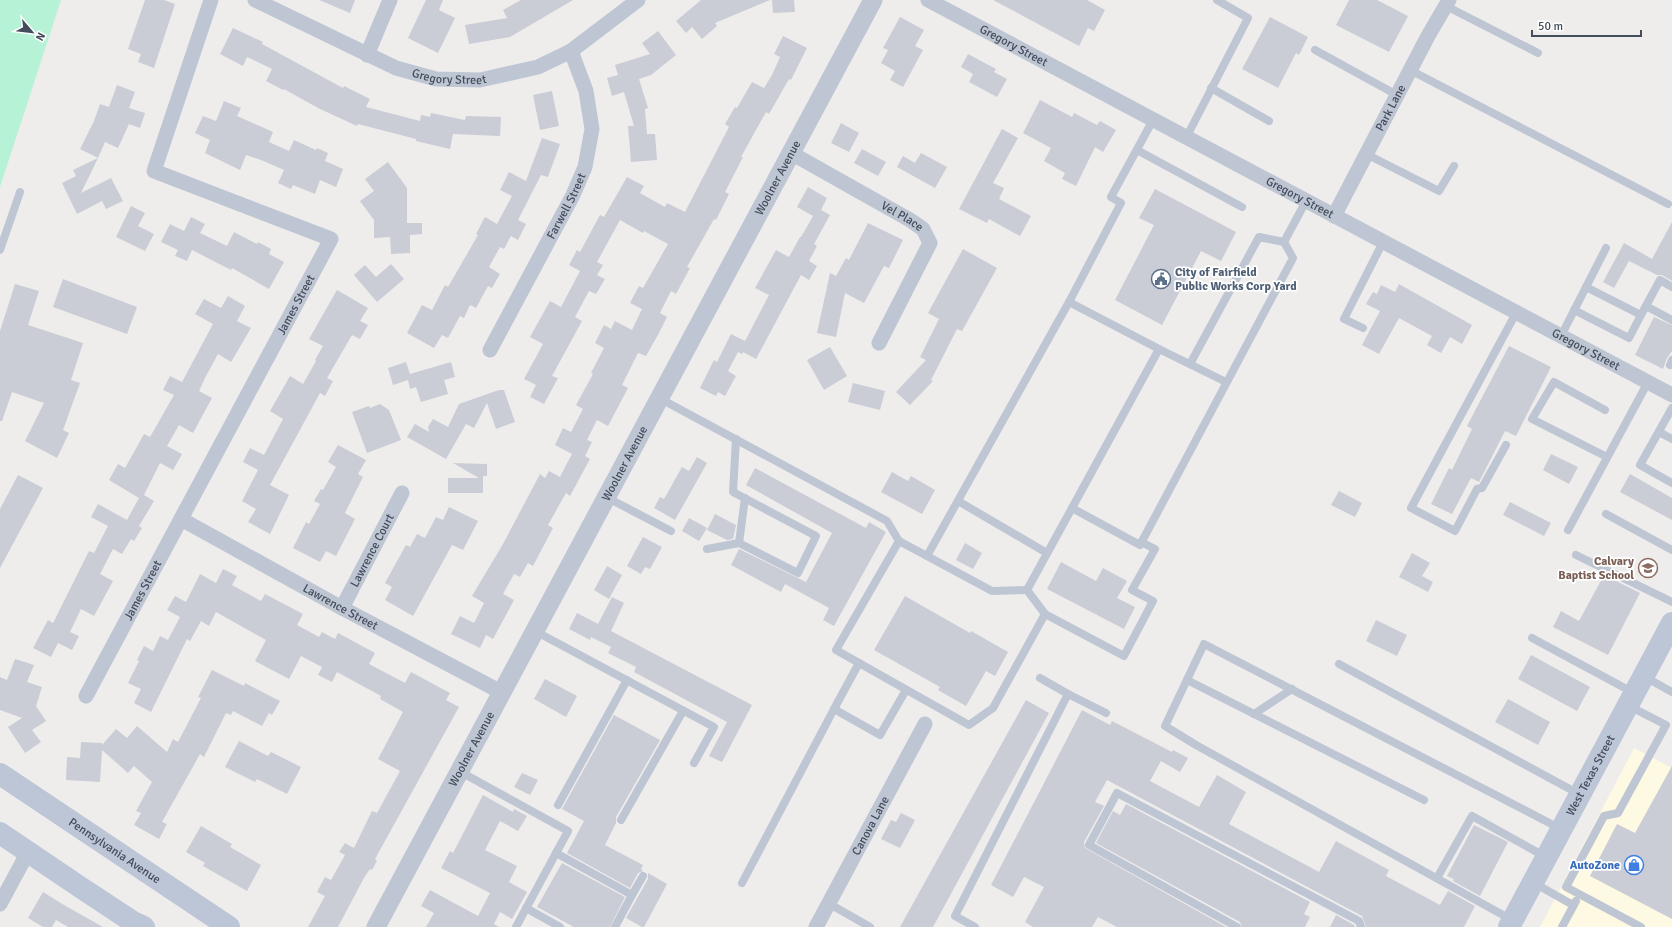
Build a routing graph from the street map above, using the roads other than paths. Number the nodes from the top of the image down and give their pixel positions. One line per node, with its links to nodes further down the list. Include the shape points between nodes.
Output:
1 (211, 0): 64 (street, James Street, via 154,171 331,239)
2 (255, 0): 12 (street, Gregory Street)
3 (390, 0): 12 (street)
4 (873, 0): 20 (street, Woolner Avenue)
5 (928, 0): 16 (street, Gregory Street)
6 (1217, 0): 14 (lane, via 1248,18)
7 (635, 1): 10 (street, Gregory Street)
8 (1447, 2): 11 (lane); 13 (street, Park Lane)
9 (1315, 50): 15 (lane)
10 (571, 51): 12 (street, Gregory Street, via 538,67 480,80 436,79 396,68); 44 (street, Farwell Street, via 586,91 592,129 585,167 574,195)
11 (1538, 53)
12 (367, 55)
13 (1410, 70): 15 (street, Park Lane); 25 (lane)
14 (1211, 88): 17 (lane); 18 (lane)
15 (1397, 95): 21 (street, Park Lane)
16 (1153, 120): 18 (street, Gregory Street); 19 (lane)
17 (1270, 121)
18 (1186, 138): 24 (street, Gregory Street)
19 (1137, 150): 26 (lane); 34 (lane, via 1111,197 1121,203)
20 (791, 152): 42 (street, Vel Place, via 910,220 923,229 930,243); 49 (street, Woolner Avenue)
21 (1366, 154): 22 (lane, via 1439,191); 27 (street, Park Lane)
22 (1454, 166)
23 (20, 192): 31 (lane)
24 (1306, 201): 27 (street, Gregory Street); 28 (lane)
25 (1668, 204)
26 (1242, 207)
27 (1334, 216): 29 (street, Gregory Street)
28 (1284, 242): 45 (lane, via 1259,237); 46 (lane, via 1293,258)
29 (1383, 242): 37 (street, Gregory Street); 40 (lane, via 1344,319)
30 (1606, 248): 32 (lane)
31 (0, 250)
32 (1586, 287): 36 (lane); 38 (lane)
33 (1672, 287): 35 (lane, via 1660,280)
34 (1069, 302): 43 (lane); 61 (lane)
35 (1646, 306): 38 (lane); 39 (lane)
36 (1574, 310): 38 (lane, via 1629,338); 41 (lane)
37 (1516, 313): 41 (street, Gregory Street); 55 (lane, via 1411,508 1455,531 1477,490 1482,488)
38 (1641, 314)
39 (1672, 320)
40 (1364, 328)
41 (1561, 336): 47 (street, Gregory Street)
42 (879, 343)
43 (1159, 349): 45 (lane); 62 (lane)
44 (490, 350)
45 (1190, 364): 46 (lane)
46 (1226, 382): 68 (lane)
47 (1648, 382): 48 (street, Gregory Street); 56 (lane)
48 (1672, 395)
49 (659, 398): 53 (lane); 59 (street, Woolner Avenue)
50 (1672, 408): 52 (lane)
51 (1605, 410): 56 (lane, via 1554,382 1532,420)
52 (1658, 432): 54 (lane); 57 (lane, via 1640,465)
53 (736, 439): 60 (lane, via 734,492); 67 (lane, via 887,521)
54 (1672, 439)
55 (1506, 446)
56 (1608, 457): 65 (lane)
57 (1672, 483)
58 (402, 493): 77 (street, Lawrence Court)
59 (606, 497): 66 (lane); 80 (street, Woolner Avenue)
60 (745, 498): 69 (lane); 69 (lane, via 816,536 798,573)
61 (958, 501): 72 (lane); 74 (lane)
62 (1072, 508): 68 (lane, via 1140,545); 72 (lane)
63 (1606, 514): 71 (lane)
64 (181, 519): 77 (street, Lawrence Street); 93 (street, James Street)
65 (1568, 530)
66 (671, 531)
67 (899, 541): 74 (lane); 82 (lane, via 836,650)
68 (1141, 542): 78 (lane, via 1155,549 1132,590 1153,601 1124,656)
69 (740, 543): 70 (lane)
70 (707, 550)
71 (1672, 550)
72 (1047, 552): 75 (lane)
73 (1576, 554): 76 (lane)
74 (927, 556): 75 (lane, via 992,591)
75 (1028, 590): 78 (lane)
76 (1672, 602)
77 (342, 608): 89 (street, Lawrence Street)
78 (1044, 614): 88 (lane, via 993,708 969,725)
79 (1672, 624): 90 (main road, West Texas Street)
80 (534, 631): 85 (lane); 89 (street, Woolner Avenue)
81 (1532, 638): 90 (lane)
82 (859, 663): 88 (lane); 94 (lane)
83 (1339, 664): 102 (lane)
84 (1040, 678): 92 (lane)
85 (627, 680): 95 (lane); 104 (lane)
86 (1187, 680): 87 (lane, via 1204,644); 97 (lane); 112 (lane, via 1165,726)
87 (1292, 689): 97 (lane); 106 (lane)
88 (906, 690): 94 (lane, via 880,735)
89 (501, 692): 100 (street, Woolner Avenue)
90 (1635, 692): 91 (lane); 102 (main road, West Texas Street); 115 (lane, via 1666,725 1618,813 1604,816 1566,887)
91 (1672, 692)
92 (1068, 694): 96 (lane); 130 (lane, via 955,916)
93 (86, 696)
94 (834, 709): 113 (lane)
95 (683, 711): 99 (lane, via 714,727); 105 (lane)
96 (1106, 713)
97 (1254, 714): 103 (lane)
98 (925, 724): 117 (street, Canova Lane)
99 (694, 763)
100 (459, 771): 109 (lane, via 568,831); 124 (street, Woolner Avenue)
101 (0, 774): 123 (main road, Pennsylvania Avenue)
102 (1580, 795): 106 (main road, West Texas Street)
103 (1424, 800)
104 (558, 805)
105 (621, 820)
106 (1561, 829): 110 (main road, West Texas Street)
107 (0, 833): 108 (main road)
108 (28, 852): 118 (street); 122 (main road)
109 (556, 853): 116 (lane); 120 (lane)
110 (1546, 857): 112 (lane, via 1472,816); 114 (main road, West Texas Street)
111 (643, 876): 116 (lane)
112 (1437, 878): 121 (lane)
113 (742, 883)
114 (1533, 883): 119 (lane); 121 (main road, West Texas Street)
115 (1579, 894): 119 (lane); 134 (lane)
116 (632, 895): 127 (lane)
117 (828, 903): 128 (street, Canova Lane); 129 (lane)
118 (0, 904)
119 (1573, 905): 133 (lane)
120 (526, 908): 125 (lane); 126 (lane)
121 (1511, 923)
122 (136, 925)
123 (229, 927)
124 (376, 927)
125 (516, 927)
126 (560, 927)
127 (615, 927)
128 (816, 927)
129 (870, 927)
130 (975, 927)
131 (1237, 927): 132 (lane, via 1089,845 1117,792 1359,921)
132 (1361, 927)
133 (1562, 927)
134 (1641, 927)

